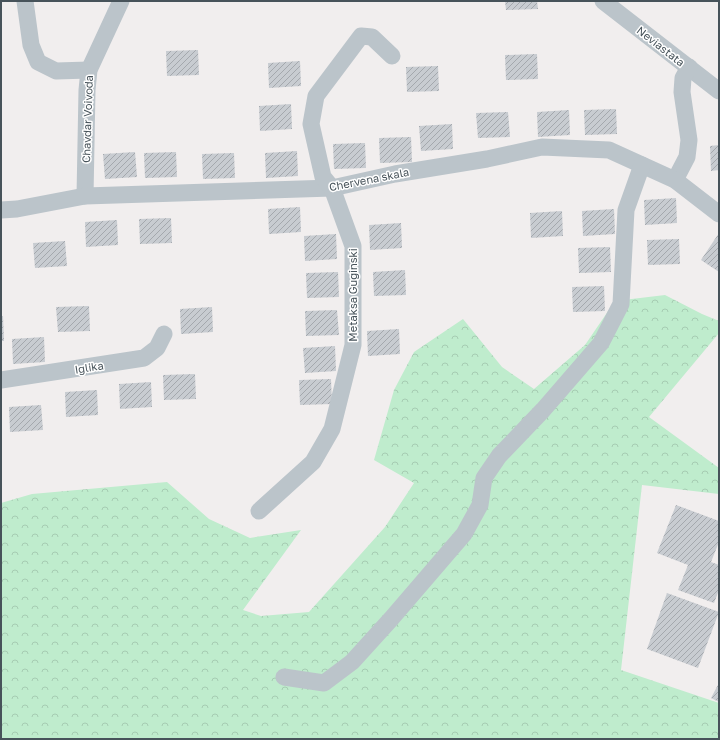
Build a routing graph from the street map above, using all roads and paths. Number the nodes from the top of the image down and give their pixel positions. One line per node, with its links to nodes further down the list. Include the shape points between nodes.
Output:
1 (25, 1): 6 (street, via 31,45 38,62 56,71)
2 (121, 1): 6 (street, Chavdar Voivoda)
3 (603, 1): 5 (street, Neviastata)
4 (392, 56): 10 (street, Metaksa Guginski, via 372,37 360,36 316,96 311,124 323,177)
5 (689, 67): 7 (street, Neviastata); 9 (street, via 683,78 682,92 689,140 686,157)
6 (89, 70): 11 (street, Chavdar Voivoda)
7 (719, 91)
8 (642, 165): 9 (street, Chervena skala); 10 (street, Chervena skala, via 608,150 542,147); 17 (street, via 626,210 621,304 601,343 499,456 484,478 480,504 464,534 352,662 324,683)
9 (675, 180): 13 (street, Chervena skala)
10 (332, 188): 11 (street, Chervena skala); 16 (street, Metaksa Guginski, via 353,246 353,345 332,429 313,462)
11 (85, 196): 12 (street, Chervena skala)
12 (1, 210)
13 (719, 214)
14 (164, 334): 15 (street, Iglika, via 157,348 144,358)
15 (1, 380)
16 (258, 511)
17 (284, 677)

